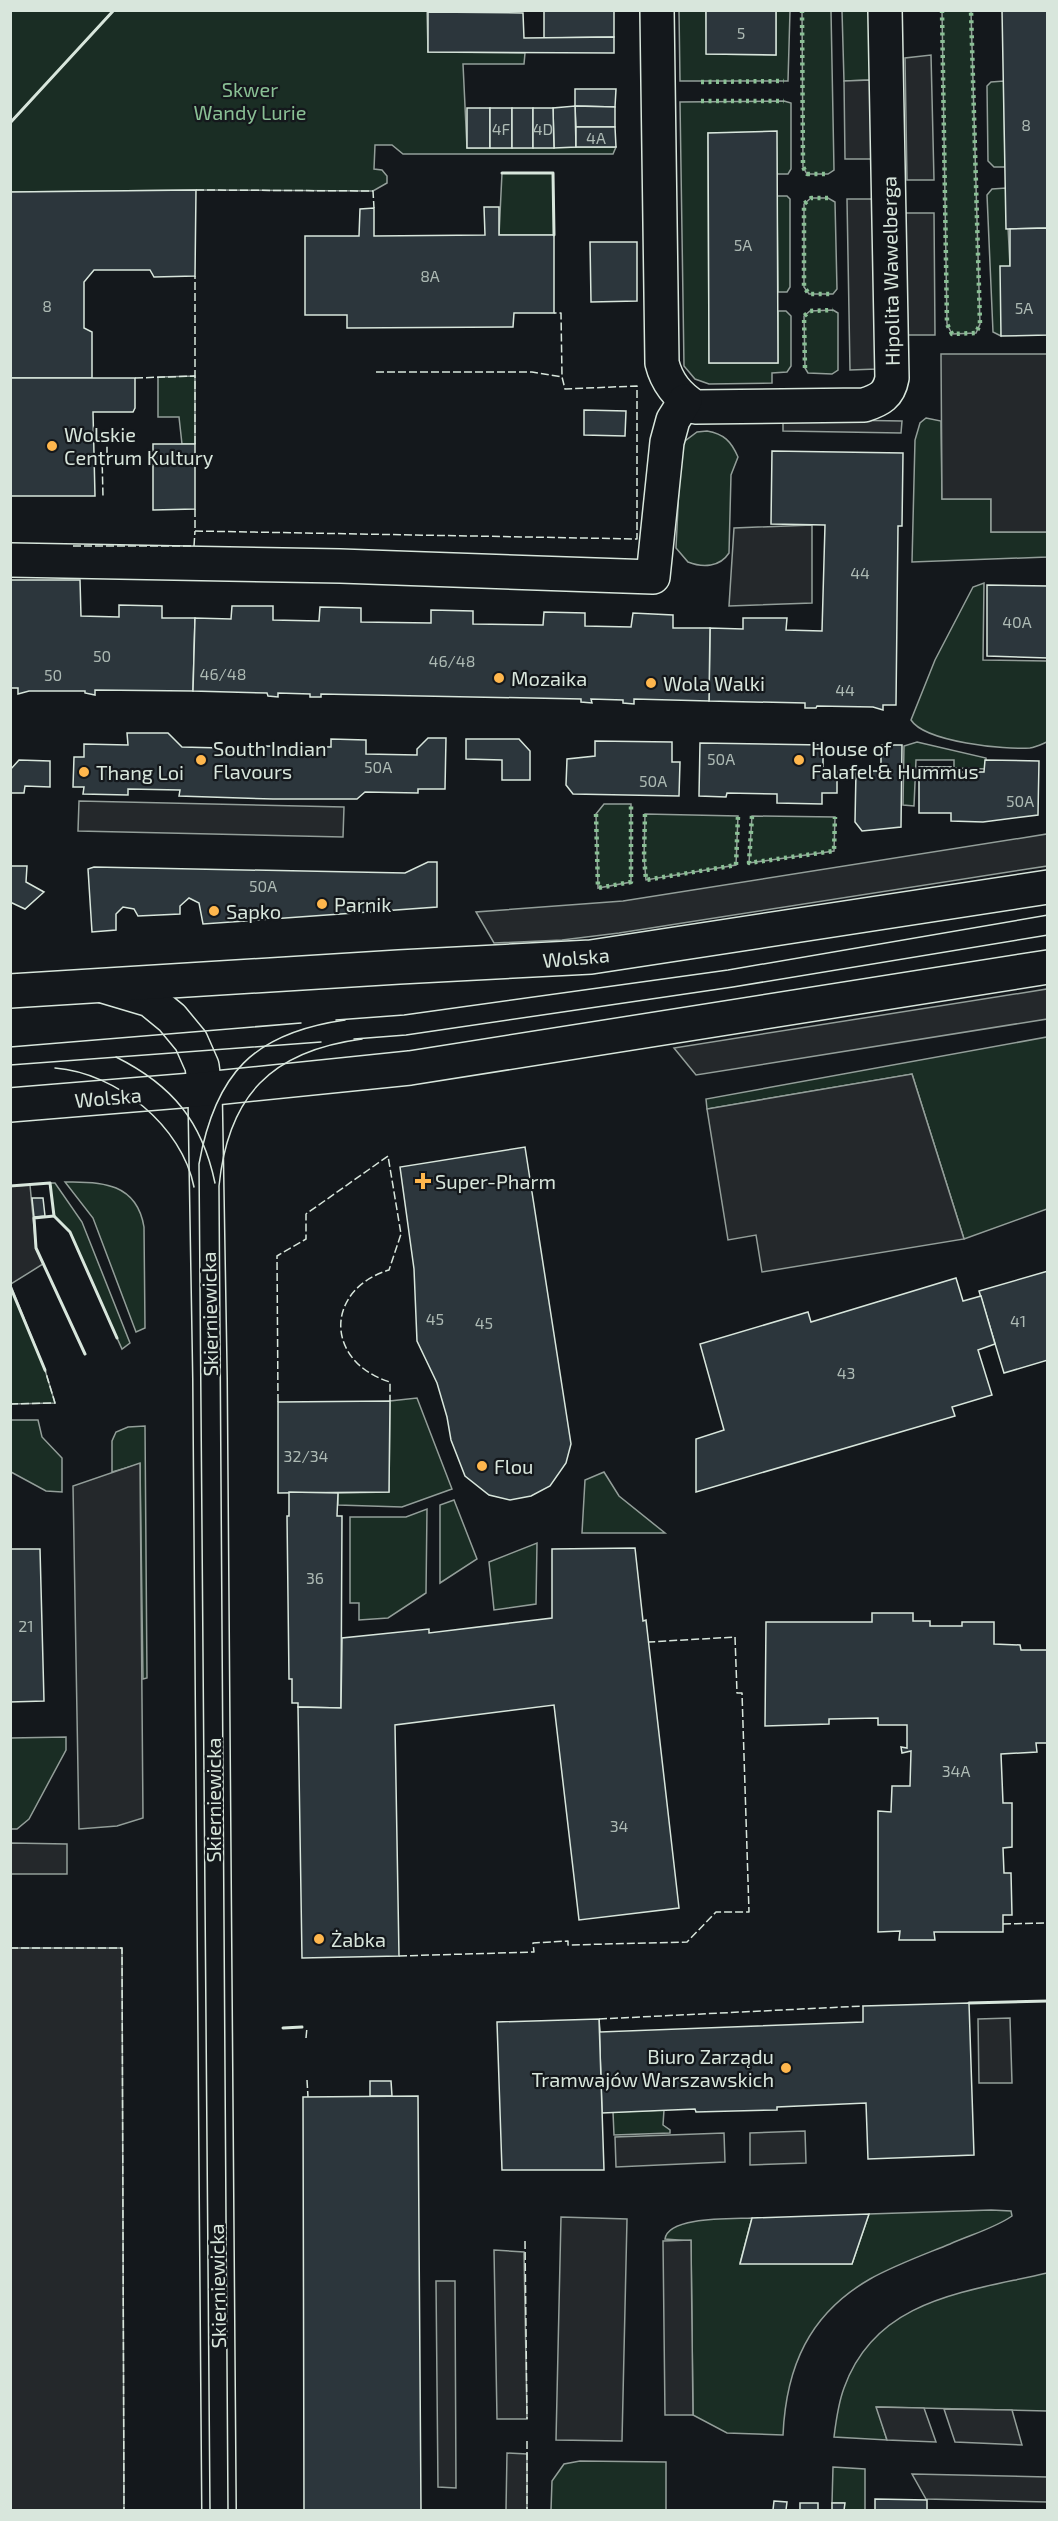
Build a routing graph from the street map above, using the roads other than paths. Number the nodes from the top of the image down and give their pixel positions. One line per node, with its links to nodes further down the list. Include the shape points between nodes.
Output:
1 (657, 10): 3 (street, via 662,363 666,378)
2 (885, 10): 3 (street, Hipolita Wawelberga, via 890,390 880,400 864,405)
3 (690, 404): 4 (street, via 673,420 667,442 653,577)
4 (10, 560)
5 (1047, 887): 7 (street, Wolska, via 591,957)
6 (1047, 967): 9 (street, Wolska, via 447,1062)
7 (101, 985): 8 (street, Wolska); 9 (street, Wolska, via 150,1000 172,1018 191,1041 202,1066)
8 (10, 991)
9 (205, 1089): 10 (street, Wolska); 11 (street, Skierniewicka)
10 (10, 1105)
11 (219, 2511)

